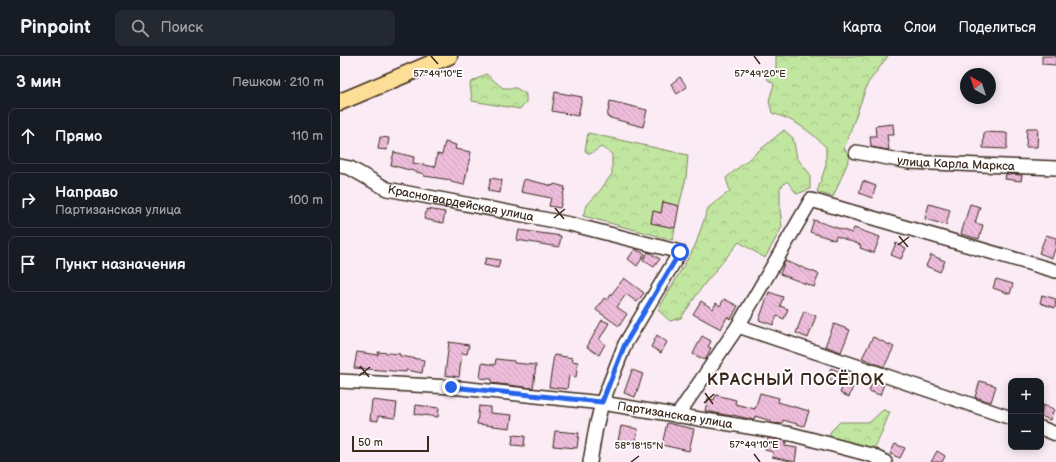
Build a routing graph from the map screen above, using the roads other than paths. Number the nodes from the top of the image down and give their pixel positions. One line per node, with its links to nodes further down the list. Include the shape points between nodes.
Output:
1 (449, 56): 2 (main road)
2 (340, 102)
3 (856, 152): 5 (street, улица Карла Маркса, via 909,162)
4 (340, 166): 9 (street, Красногвардейская улица, via 350,168 387,189 570,224 680,252 625,344)
5 (1056, 168)
6 (1056, 271): 7 (street, via 812,200)
7 (738, 326): 10 (street); 11 (street)
8 (340, 381): 9 (street, Партизанская улица, via 451,387)
9 (602, 402): 10 (street, Партизанская улица); 14 (street)
10 (677, 416): 15 (street, Партизанская улица, via 791,434 871,455)
11 (1008, 417)
12 (1044, 429): 13 (street)
13 (1056, 434)
14 (590, 462)
15 (885, 462)

